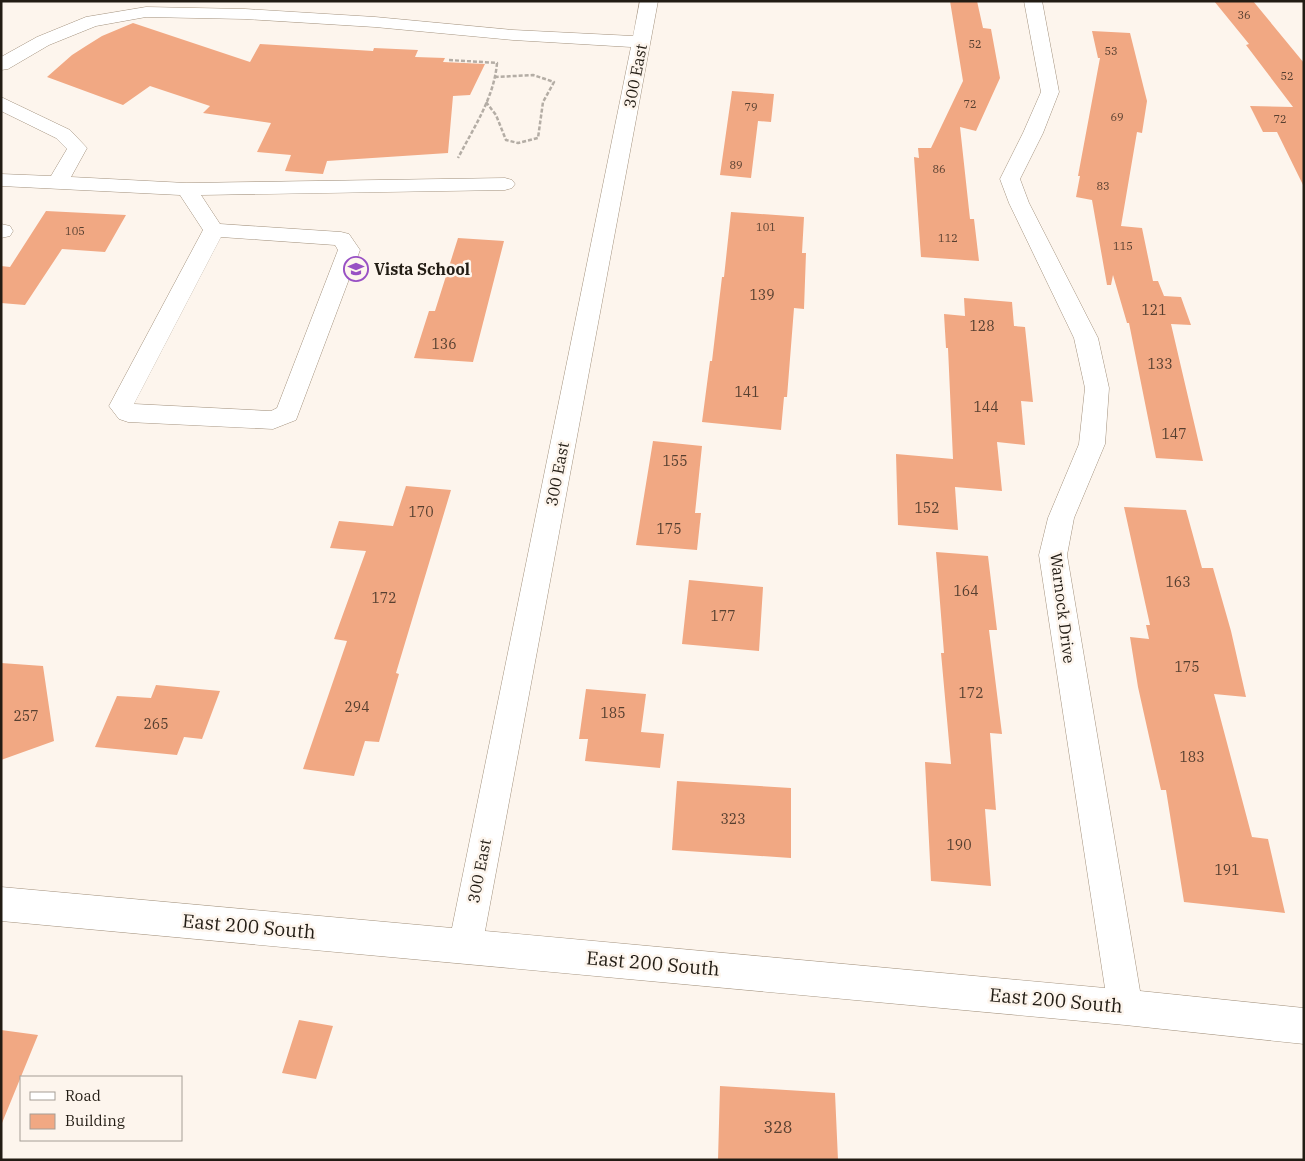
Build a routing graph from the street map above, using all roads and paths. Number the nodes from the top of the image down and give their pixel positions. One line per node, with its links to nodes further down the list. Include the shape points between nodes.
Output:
1 (650, 1): 3 (street, 300 East)
2 (1033, 1): 17 (street, Warnock Drive, via 1050,92 1010,179 1086,338 1097,388 1092,444 1061,518 1053,555)
3 (642, 42): 5 (street, via 245,14 146,12 92,21 43,41); 16 (street, 300 East)
4 (449, 60): 6 (path, via 497,63)
5 (1, 65)
6 (496, 77): 7 (path); 7 (path, via 545,76 554,82 543,102 538,138 518,143 506,140 496,115)
7 (486, 102): 9 (path)
8 (1, 103): 11 (street, via 63,134 77,148)
9 (458, 158)
10 (1, 180): 11 (street)
11 (57, 183): 13 (street)
12 (505, 184): 13 (street)
13 (186, 190): 14 (street)
14 (214, 230): 14 (street, via 121,406 128,412 273,420 287,414 349,250 341,239)
15 (1, 904): 16 (street, East 200 South)
16 (465, 946): 17 (street, East 200 South)
17 (1125, 1006): 18 (street, East 200 South)
18 (1304, 1026)

